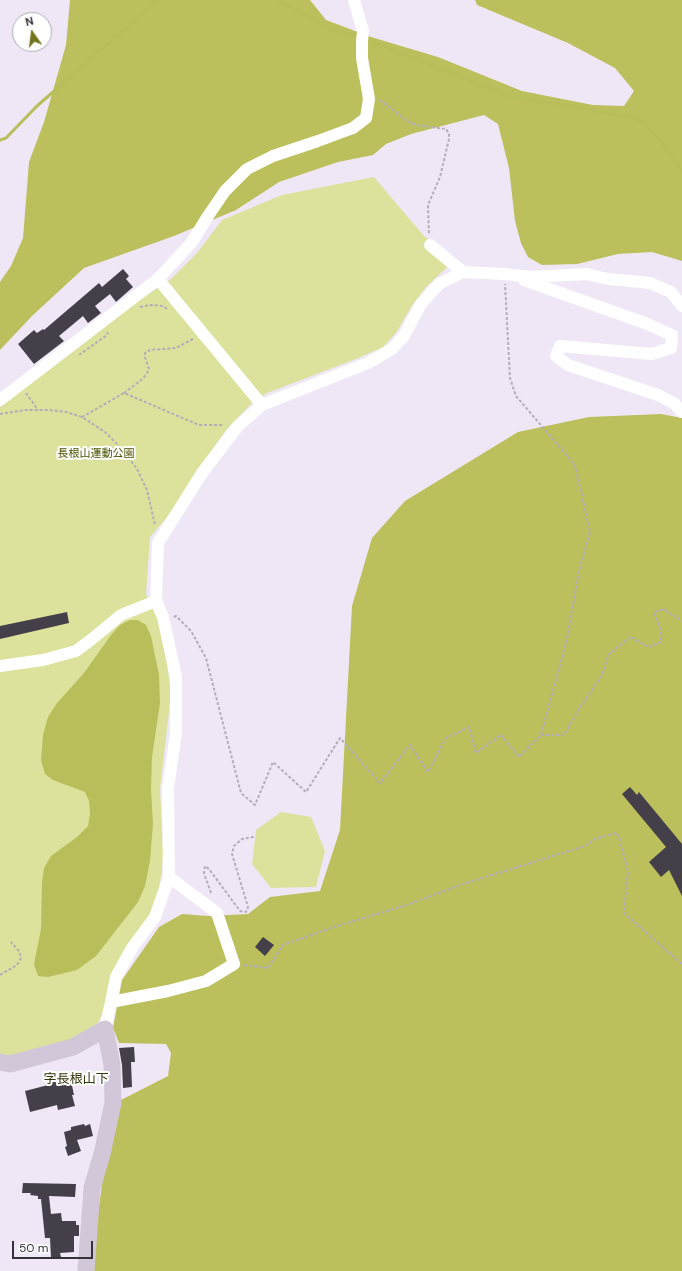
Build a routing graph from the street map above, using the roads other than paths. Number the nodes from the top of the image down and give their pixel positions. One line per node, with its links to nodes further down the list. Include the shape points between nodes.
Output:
1 (354, 0): 5 (street, via 363,36 362,58 369,99 366,118 353,128 273,156 247,169 225,191 192,242)
2 (430, 245): 3 (street)
3 (463, 272): 4 (street); 8 (street, via 439,284 421,304 404,336 392,348 368,362)
4 (504, 274): 6 (street, via 532,277 586,274 650,283 672,292); 9 (street, via 638,320 672,335 671,348 652,354 560,346 556,356 568,364 658,395 675,404)
5 (158, 280): 7 (street); 8 (street)
6 (682, 306)
7 (0, 400)
8 (262, 405): 10 (street, via 238,426 202,473 158,543)
9 (682, 412)
10 (156, 601): 11 (street, via 121,615 76,651 43,660); 12 (street, via 163,617 176,677 176,733 168,788)
11 (0, 666)
12 (169, 877): 13 (street, via 155,917 132,948 116,977); 13 (street, via 217,914 234,964 206,981)
13 (111, 1002): 14 (street)
14 (105, 1029): 15 (street, via 74,1046 10,1064); 16 (street, via 112,1065 113,1103 92,1188)
15 (0, 1062)
16 (86, 1271)

